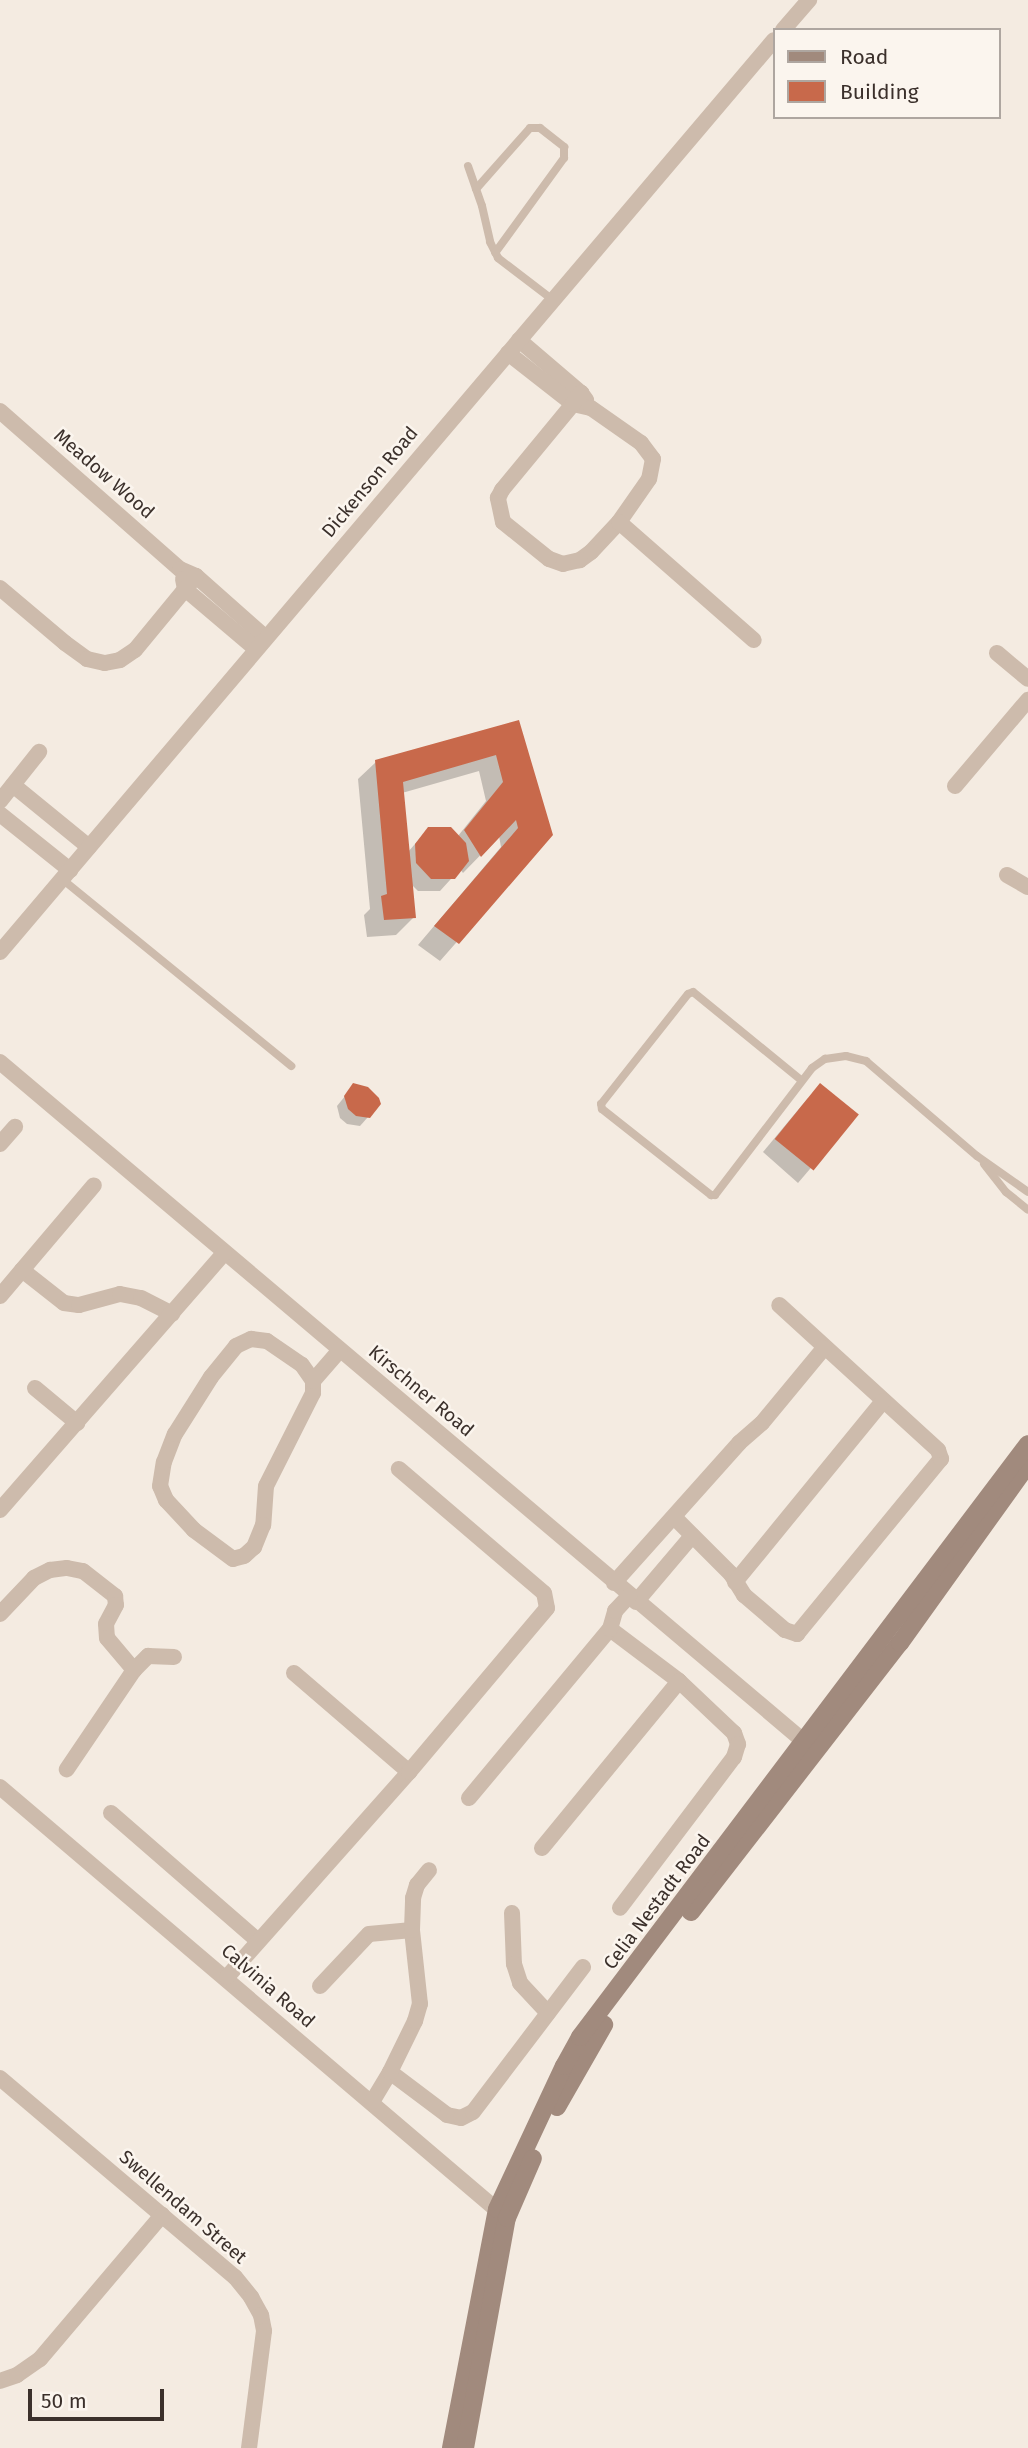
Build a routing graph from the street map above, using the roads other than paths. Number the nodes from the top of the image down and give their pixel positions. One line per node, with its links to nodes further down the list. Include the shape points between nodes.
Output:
1 (809, 0): 2 (street)
2 (785, 28)
3 (772, 42): 7 (street, Dickenson Road)
4 (468, 166): 5 (lane)
5 (477, 189): 6 (lane); 6 (lane, via 530,128 540,128 564,147 564,158)
6 (495, 253): 7 (lane)
7 (553, 300): 8 (street, Dickenson Road)
8 (513, 346): 9 (street); 17 (street, Dickenson Road)
9 (577, 398): 11 (street, via 642,443 653,459 649,479); 11 (street, via 502,490 500,517 549,559 563,564 591,552)
10 (0, 411): 12 (street, Meadow Wood)
11 (619, 523): 16 (street)
12 (180, 569): 13 (street, Meadow Wood); 15 (street)
13 (196, 576): 15 (street); 17 (street, Meadow Wood)
14 (0, 588): 15 (street, via 87,659 105,663 135,650)
15 (185, 589): 17 (street)
16 (754, 640)
17 (261, 643): 26 (street, Dickenson Road)
18 (998, 653): 19 (street)
19 (1028, 679)
20 (1028, 700): 23 (street)
21 (39, 752): 22 (street)
22 (13, 785): 24 (street); 26 (street)
23 (955, 786)
24 (0, 801)
25 (0, 814): 27 (street)
26 (89, 847): 27 (street, Dickenson Road)
27 (66, 874): 30 (street, Dickenson Road); 32 (lane)
28 (1007, 875): 29 (street)
29 (1028, 887)
30 (0, 952)
31 (0, 1062): 40 (street, Kirschner Road)
32 (291, 1066)
33 (801, 1080): 33 (lane, via 693,992 601,1104 715,1195); 36 (lane, via 825,1059 846,1056 866,1062)
34 (15, 1127): 35 (street)
35 (0, 1144)
36 (977, 1157): 38 (lane); 39 (lane)
37 (94, 1185): 41 (street)
38 (1028, 1192)
39 (1028, 1210)
40 (224, 1253): 44 (street); 46 (street, Kirschner Road)
41 (22, 1270): 42 (street); 44 (street, via 64,1303 79,1305 120,1294 141,1297)
42 (0, 1296)
43 (779, 1305): 45 (street)
44 (172, 1314): 50 (street)
45 (824, 1349): 49 (street); 55 (street)
46 (340, 1350): 47 (street); 58 (street, Kirschner Road)
47 (313, 1381): 47 (street, via 313,1393 267,1486 263,1524 254,1547 233,1559 194,1530 166,1500 160,1486 175,1434 211,1377 236,1346 251,1339 280,1348 302,1365)
48 (36, 1388): 50 (street)
49 (883, 1401): 57 (street); 57 (street, via 938,1450 941,1459 937,1466 797,1634 785,1630)
50 (77, 1423): 54 (street)
51 (1028, 1444): 66 (street, Celia Nestadt Road)
52 (1028, 1464): 66 (street, Celia Nestadt Road, via 900,1643)
53 (399, 1469): 68 (street, via 544,1593 547,1601 547,1608)
54 (0, 1510)
55 (674, 1517): 56 (street); 58 (street)
56 (692, 1536): 57 (street); 59 (street)
57 (735, 1582)
58 (614, 1583): 59 (street, Kirschner Road)
59 (633, 1599): 61 (street, via 615,1611); 66 (street, Kirschner Road)
60 (0, 1614): 63 (street, via 42,1574 67,1568 83,1571 116,1595 106,1624 107,1638)
61 (610, 1629): 65 (street); 70 (street)
62 (174, 1657): 63 (street, via 148,1656)
63 (134, 1670): 67 (street)
64 (295, 1673): 68 (street)
65 (679, 1681): 72 (street); 74 (street, via 734,1733 738,1744 734,1757)
66 (810, 1747): 85 (street, Celia Nestadt Road, via 594,2038)
67 (67, 1769)
68 (409, 1772): 77 (street)
69 (0, 1787): 79 (street, Calvinia Road)
70 (470, 1798)
71 (111, 1813): 77 (street)
72 (542, 1848)
73 (429, 1870): 76 (street, via 413,1898)
74 (620, 1908)
75 (512, 1913): 81 (street, via 514,1964 520,1983)
76 (412, 1930): 80 (street, via 369,1934); 82 (street, via 420,2004)
77 (258, 1941): 79 (street)
78 (583, 1967): 81 (street)
79 (227, 1978): 84 (street, Calvinia Road)
80 (320, 1986)
81 (548, 2013): 82 (street, via 473,2112 461,2118 447,2115)
82 (390, 2072): 84 (street)
83 (0, 2078): 86 (street, Swellendam Street)
84 (372, 2102): 85 (street, Calvinia Road)
85 (502, 2214): 89 (street, Celia Nestadt Road); 90 (street, Celia Nestadt Road)
86 (162, 2215): 87 (street, via 40,2359); 88 (street, Swellendam Street, via 235,2277 261,2315 264,2350)
87 (0, 2381)
88 (249, 2448)
89 (451, 2448)
90 (465, 2448)

